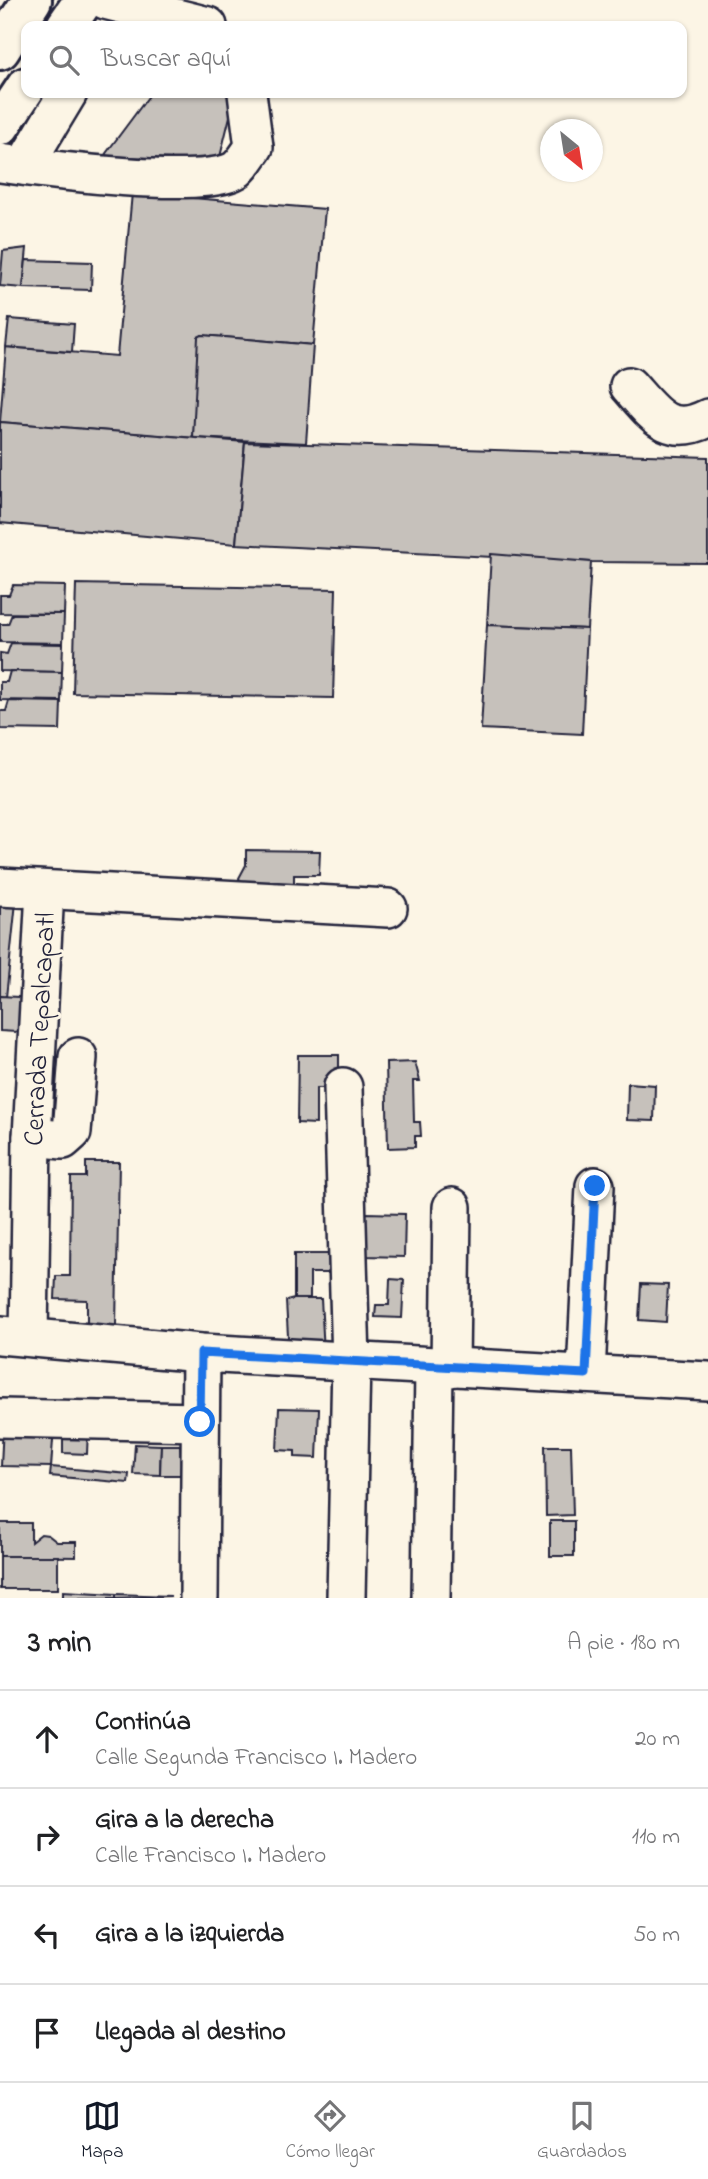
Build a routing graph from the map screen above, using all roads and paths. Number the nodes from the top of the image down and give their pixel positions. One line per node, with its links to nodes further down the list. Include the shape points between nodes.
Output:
1 (19, 6): 5 (main road)
2 (104, 8): 3 (main road); 4 (street)
3 (77, 21)
4 (179, 21)
5 (0, 50)
6 (21, 94): 9 (main road)
7 (64, 98): 10 (street)
8 (248, 98): 10 (street, via 254,147 237,169 208,179)
9 (0, 126)
10 (12, 165)
11 (629, 386): 12 (street, via 660,421 691,426)
12 (708, 418)
13 (0, 887): 14 (street)
14 (45, 890): 15 (street); 18 (street, Cerrada Tepalcapatl)
15 (388, 908)
16 (78, 1058): 18 (street, via 72,1132 64,1140)
17 (343, 1087): 24 (street)
18 (32, 1137): 20 (street, Cerrada Tepalcapatl)
19 (595, 1186): 26 (street)
20 (15, 1197): 22 (street, Cerrada Tepalcapatl)
21 (452, 1207): 25 (street)
22 (14, 1336): 23 (street)
23 (201, 1353): 24 (street); 29 (street)
24 (351, 1362): 25 (street); 31 (street)
25 (442, 1367): 26 (street); 32 (street)
26 (586, 1374): 27 (street)
27 (708, 1381)
28 (0, 1418): 29 (street)
29 (200, 1422): 30 (street)
30 (199, 1598)
31 (346, 1598)
32 (431, 1598)

